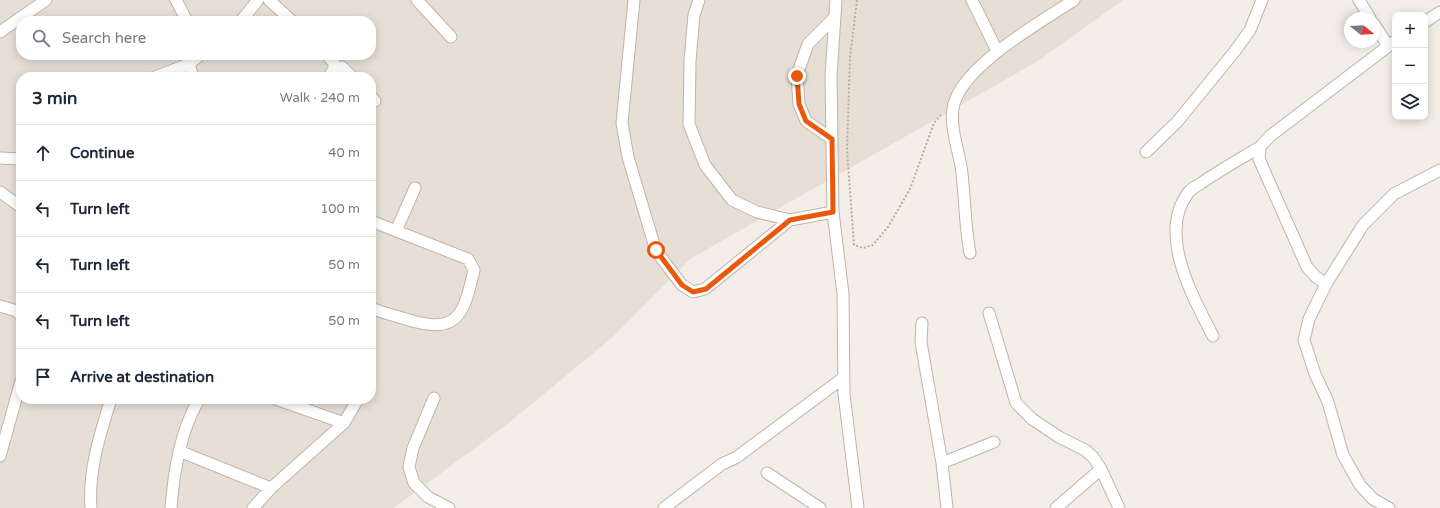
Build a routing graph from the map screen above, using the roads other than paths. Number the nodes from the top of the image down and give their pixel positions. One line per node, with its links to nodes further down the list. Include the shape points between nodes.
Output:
1 (46, 0): 15 (street)
2 (176, 0): 16 (street)
3 (258, 0): 17 (street)
4 (269, 0): 18 (street)
5 (417, 0): 24 (street)
6 (634, 0): 44 (street, via 622,123 628,157 656,250 682,285 693,292 706,289)
7 (699, 0): 44 (street, via 694,15 690,61 689,124 705,165 732,200 757,212)
8 (836, 0): 19 (street)
9 (972, 0): 26 (street)
10 (1074, 0): 26 (street)
11 (1262, 0): 36 (street, via 1250,30 1235,51 1177,122)
12 (1359, 0): 13 (street)
13 (1366, 12)
14 (1440, 12): 20 (street)
15 (23, 16)
16 (184, 16)
17 (245, 16)
18 (287, 16)
19 (834, 18): 34 (street, via 831,77); 34 (street, via 808,44 797,76 799,104 806,121)
20 (1428, 20)
21 (16, 21): 23 (street)
22 (1380, 31): 25 (street)
23 (0, 32)
24 (451, 37)
25 (1392, 44): 35 (street, via 1270,136)
26 (997, 51): 47 (street, via 966,82 954,101 952,132 959,155)
27 (194, 60): 29 (street)
28 (332, 60): 32 (street)
29 (189, 64): 30 (street); 31 (street)
30 (168, 72)
31 (191, 72)
32 (332, 72): 33 (street, via 342,67)
33 (347, 72)
34 (832, 139): 43 (street)
35 (1260, 147): 48 (street, via 1259,159 1306,267); 54 (street, via 1217,171 1189,192 1178,212 1176,244 1189,289)
36 (1146, 152)
37 (0, 158): 38 (street)
38 (16, 159)
39 (1440, 170): 48 (street, via 1394,194 1376,211 1363,225)
40 (415, 188): 46 (street)
41 (0, 192): 42 (street)
42 (16, 203)
43 (833, 212): 44 (street); 55 (street, via 843,294)
44 (790, 220)
45 (376, 223): 46 (street)
46 (396, 231): 51 (street, via 468,259 474,270 467,299 456,318 444,325 427,325)
47 (970, 253)
48 (1326, 284): 80 (street, via 1309,319 1304,340 1315,374 1328,402 1343,455 1360,485 1373,499)
49 (0, 306): 50 (street)
50 (16, 312)
51 (376, 312)
52 (989, 313): 67 (street, via 1016,403 1032,419 1085,450)
53 (922, 323): 66 (street, via 921,342)
54 (1213, 336)
55 (844, 378): 74 (street); 76 (street)
56 (434, 398): 73 (street, via 412,448 409,468 414,483 428,498)
57 (16, 399): 65 (street)
58 (109, 404): 70 (street, via 98,440)
59 (197, 404): 64 (street)
60 (290, 404): 62 (street)
61 (355, 404): 62 (street)
62 (344, 423): 69 (street)
63 (994, 442): 66 (street)
64 (179, 451): 69 (street); 71 (street, via 174,471)
65 (0, 456)
66 (942, 463): 77 (street)
67 (1101, 469): 78 (street); 79 (street)
68 (767, 474): 75 (street)
69 (271, 488): 72 (street)
70 (90, 508)
71 (171, 508)
72 (253, 508)
73 (449, 508)
74 (664, 508)
75 (820, 508)
76 (858, 508)
77 (947, 508)
78 (1056, 508)
79 (1119, 508)
80 (1389, 508)

